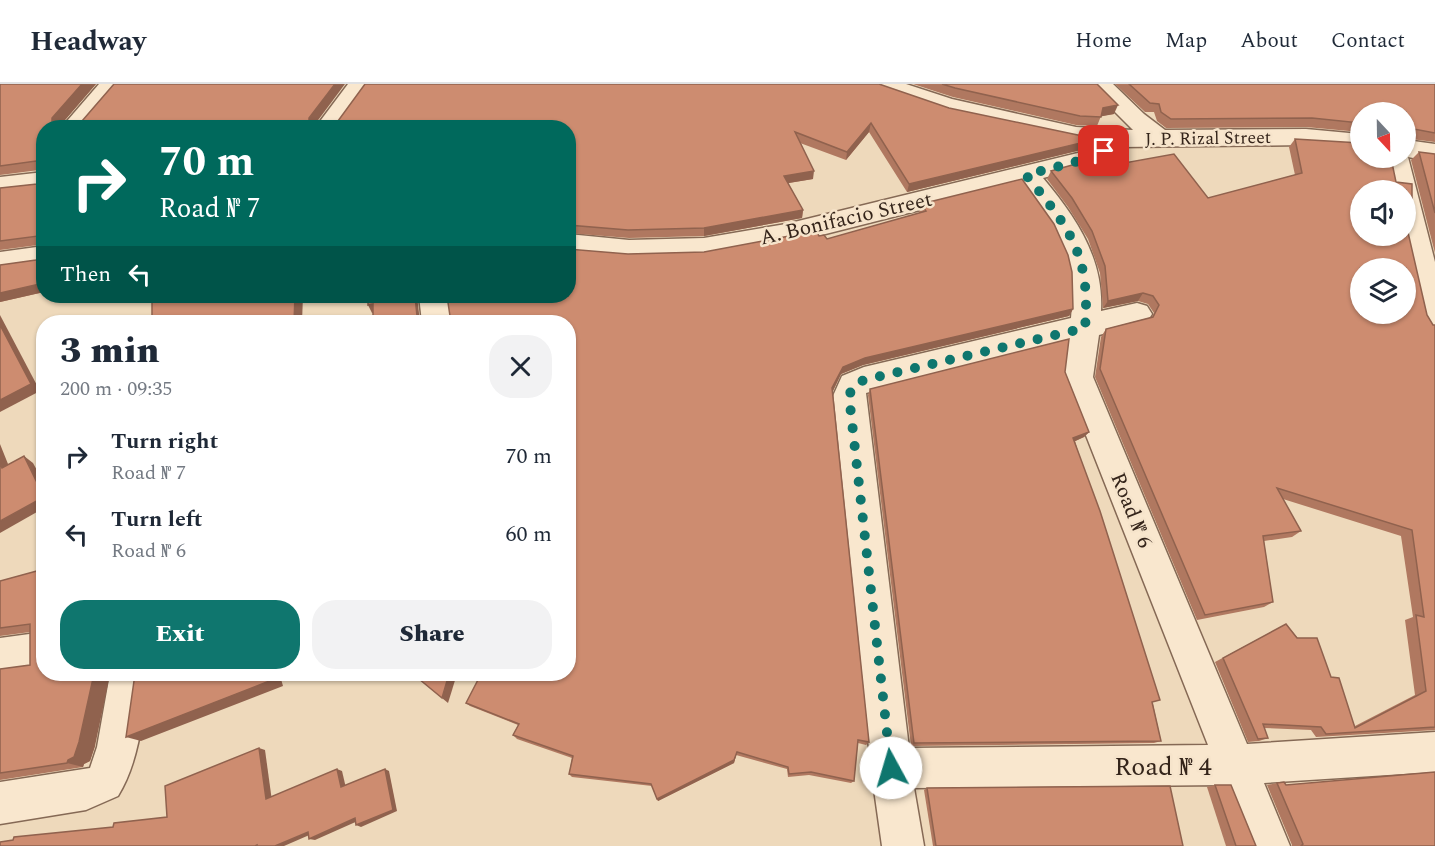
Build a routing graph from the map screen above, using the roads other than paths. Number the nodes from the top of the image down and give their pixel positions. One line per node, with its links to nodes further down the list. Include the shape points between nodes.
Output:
1 (112, 84): 5 (street)
2 (360, 84): 6 (street)
3 (882, 84): 7 (street, J. P. Rizal Street, via 1016,123)
4 (1099, 84): 8 (street)
5 (80, 120)
6 (333, 120)
7 (1109, 139): 8 (street, J. P. Rizal Street); 13 (street, A. Bonifacio Street, via 1109,146 1094,157)
8 (1160, 139): 9 (street, J. P. Rizal Street, via 1260,136)
9 (1350, 141)
10 (1416, 150): 11 (street)
11 (1435, 153)
12 (36, 169): 14 (street)
13 (1026, 175): 16 (street, A. Bonifacio Street, via 786,234 704,248 629,250); 21 (street, Road № 6, via 1060,216 1074,243 1087,296)
14 (22, 184)
15 (1416, 241): 20 (street)
16 (576, 245)
17 (36, 257): 18 (street)
18 (0, 262)
19 (1137, 314): 21 (street)
20 (1435, 322)
21 (1085, 328): 26 (street, Road № 6, via 1078,377); 27 (street, via 864,380 853,386 849,396)
22 (36, 651): 23 (street)
23 (0, 657)
24 (128, 681): 28 (street, via 112,769 104,783 88,790)
25 (1435, 752): 26 (street, Road № 4)
26 (1237, 765): 27 (street, Road № 4); 30 (street, Road № 6)
27 (891, 768): 29 (street)
28 (0, 803)
29 (903, 846)
30 (1269, 846)

